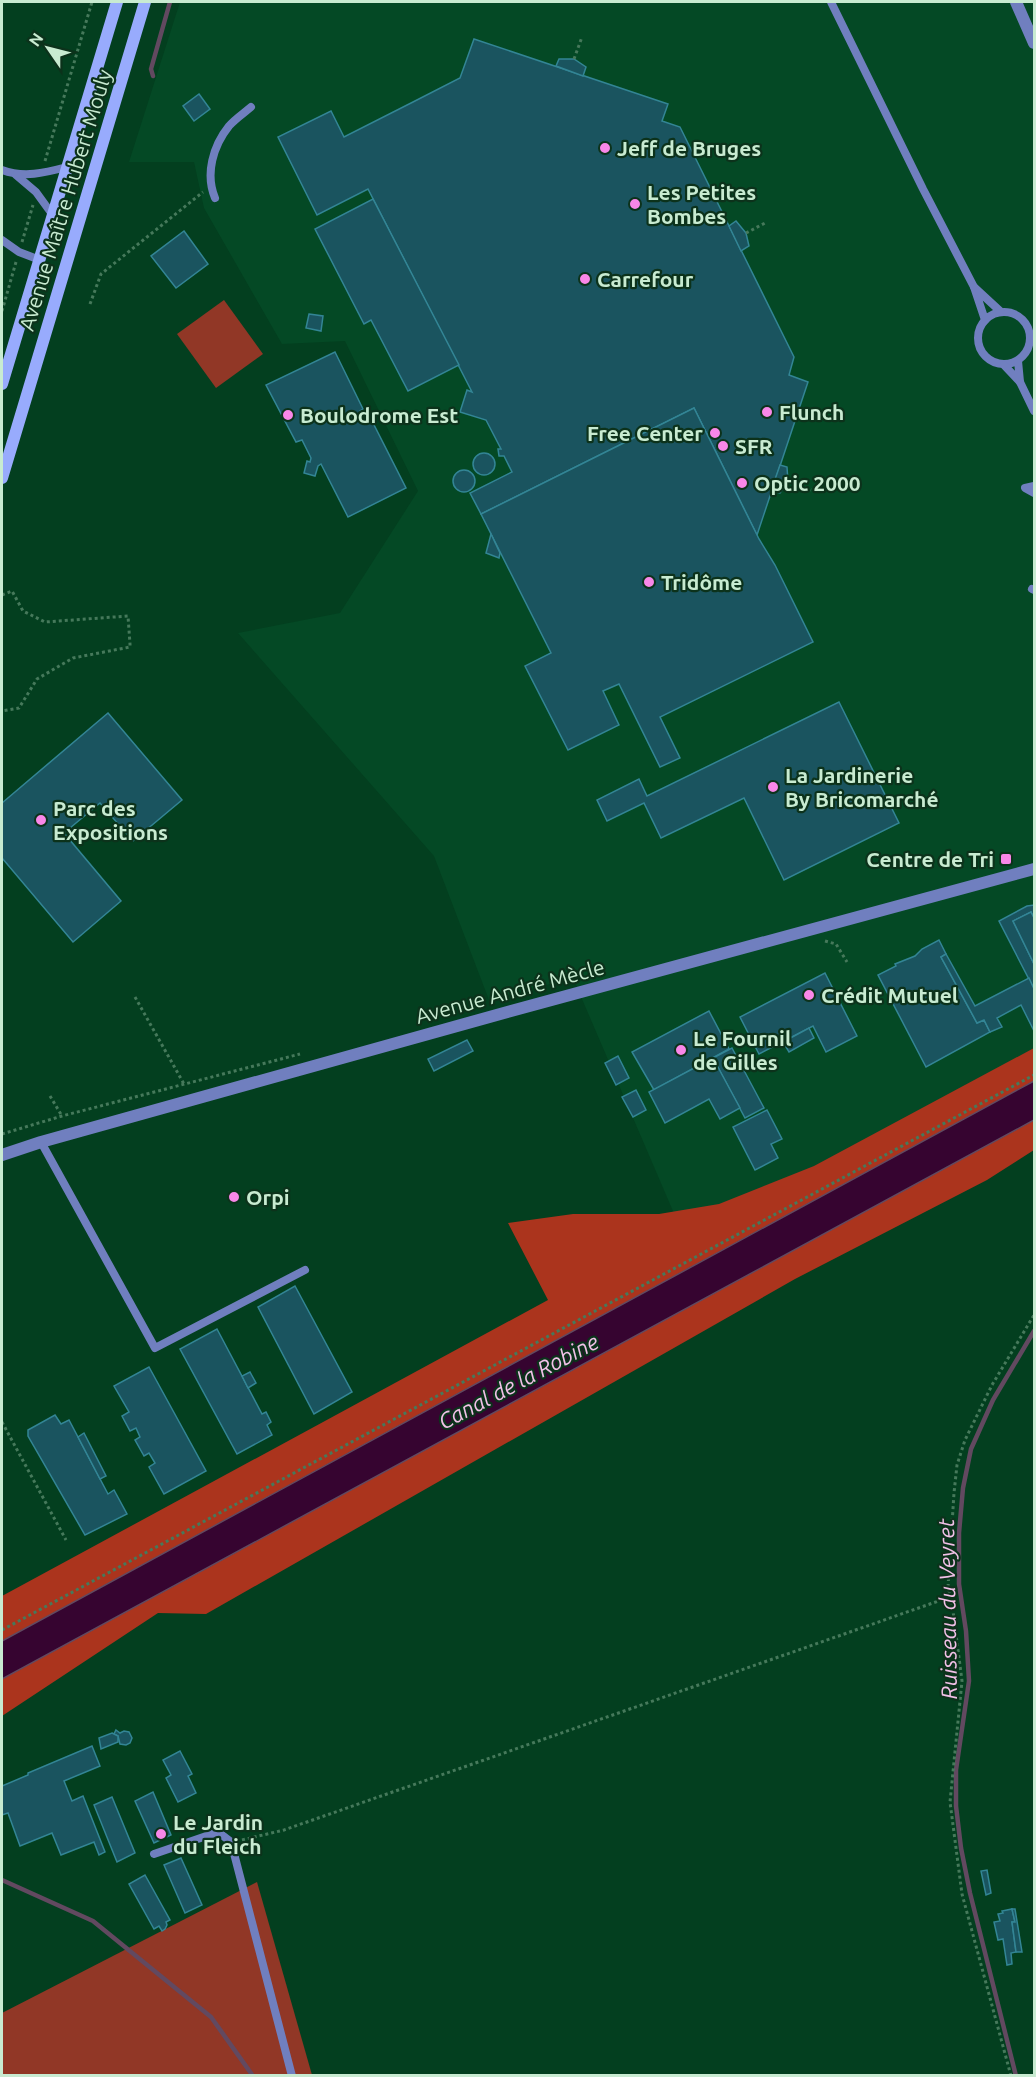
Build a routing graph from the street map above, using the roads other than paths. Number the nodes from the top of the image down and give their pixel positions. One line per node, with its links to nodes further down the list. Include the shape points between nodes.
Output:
1 (117, 2): 7 (main road, Avenue Maître Hubert Mouly)
2 (145, 2): 25 (main road, Avenue Maître Hubert Mouly)
3 (831, 2): 14 (lane)
4 (1016, 2): 5 (street)
5 (1035, 43)
6 (251, 107): 10 (lane, via 229,126 210,164 210,186)
7 (67, 167): 9 (lane); 11 (main road, Avenue Maître Hubert Mouly)
8 (2, 170): 9 (lane)
9 (16, 175): 11 (lane, via 36,192)
10 (215, 198)
11 (52, 214): 13 (main road, Avenue Maître Hubert Mouly)
12 (2, 240): 13 (lane)
13 (40, 260): 23 (main road, Avenue Maître Hubert Mouly)
14 (974, 287): 15 (lane); 17 (lane)
15 (1000, 311): 17 (lane); 18 (lane)
16 (1035, 318): 18 (lane)
17 (985, 320): 21 (lane, via 978,342 984,355)
18 (1025, 320): 19 (lane)
19 (1032, 346): 20 (lane)
20 (1018, 361): 21 (lane); 22 (lane)
21 (1004, 365): 22 (lane)
22 (1020, 382): 24 (lane)
23 (2, 384)
24 (1035, 411)
25 (2, 478)
26 (1035, 486): 27 (lane, via 1025,488)
27 (1035, 493)
28 (1033, 869): 29 (street, Avenue André Mècle)
29 (41, 1142): 30 (street, Avenue André Mècle); 31 (lane, via 155,1348)
30 (2, 1155)
31 (306, 1270)
32 (154, 1854): 33 (lane, via 218,1832 231,1842)
33 (292, 2076)

